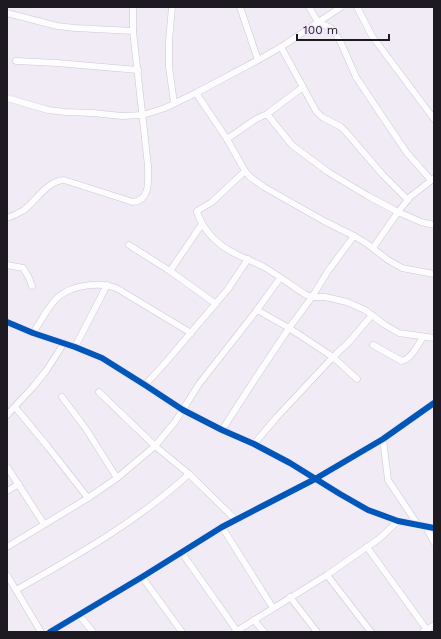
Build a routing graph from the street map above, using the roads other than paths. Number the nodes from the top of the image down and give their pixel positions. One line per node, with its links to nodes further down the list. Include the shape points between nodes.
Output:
1 (133, 7): 9 (street)
2 (172, 7): 17 (street, via 169,61)
3 (240, 7): 11 (street)
4 (309, 7): 8 (street)
5 (341, 7): 8 (street)
6 (358, 7): 20 (street, via 372,36)
7 (7, 12): 9 (street, via 57,26)
8 (318, 22): 10 (street); 23 (street, via 331,28 356,77 376,107 407,153)
9 (133, 31): 13 (street)
10 (282, 47): 11 (street); 14 (street)
11 (258, 60): 15 (street)
12 (16, 61): 13 (street)
13 (138, 70): 19 (street)
14 (303, 87): 18 (street); 24 (street, via 316,111 346,132)
15 (196, 93): 17 (street); 21 (street)
16 (7, 98): 19 (street, via 48,110 122,116)
17 (174, 103): 19 (street)
18 (267, 114): 21 (street); 25 (street, via 292,145 328,172)
19 (143, 115): 26 (street, via 148,187 142,200 133,202 64,180 53,183 23,210)
20 (434, 119)
21 (227, 139): 22 (street)
22 (245, 171): 27 (street, via 212,202 196,212); 29 (street, via 264,187)
23 (432, 179): 24 (street)
24 (408, 200): 25 (street)
25 (398, 212): 28 (street); 31 (street)
26 (7, 218)
27 (202, 224): 32 (street, via 226,249); 34 (street)
28 (434, 226)
29 (354, 236): 31 (street); 39 (street)
30 (129, 245): 34 (street)
31 (373, 248): 35 (street, via 402,268)
32 (248, 259): 36 (street); 40 (street)
33 (7, 265): 38 (street, via 23,268)
34 (170, 271): 40 (street)
35 (434, 274)
36 (280, 278): 39 (street); 41 (street)
37 (107, 285): 45 (street, via 81,287 58,297); 46 (street, via 118,289); 51 (street)
38 (32, 286)
39 (312, 297): 42 (street, via 347,302); 44 (street)
40 (216, 304): 46 (street)
41 (257, 310): 44 (street); 59 (street, via 199,384)
42 (372, 315): 47 (street, via 399,332); 52 (street)
43 (7, 322): 45 (street)
44 (289, 328): 52 (street); 61 (street)
45 (33, 333): 49 (street)
46 (190, 333): 54 (street)
47 (423, 337): 48 (street); 50 (street, via 406,360)
48 (434, 338)
49 (64, 343): 51 (street); 58 (street, via 46,371)
50 (373, 345)
51 (75, 347): 54 (street, via 102,358)
52 (333, 357): 53 (street); 63 (street)
53 (357, 380)
54 (145, 385): 59 (street)
55 (99, 392): 64 (street)
56 (62, 397): 67 (street)
57 (434, 403): 62 (street)
58 (15, 407): 60 (street); 71 (street)
59 (183, 410): 61 (street); 64 (street)
60 (7, 415)
61 (222, 430): 63 (street)
62 (383, 439): 68 (street); 75 (street, via 388,480)
63 (254, 444): 68 (street)
64 (155, 446): 66 (street); 67 (street)
65 (7, 467): 69 (street)
66 (189, 474): 72 (street); 86 (street, via 135,518)
67 (117, 478): 71 (street)
68 (315, 479): 72 (street); 73 (street, via 368,510)
69 (19, 484): 70 (street); 74 (street)
70 (7, 491)
71 (88, 498): 74 (street)
72 (236, 520): 76 (street)
73 (398, 521): 75 (street); 81 (street)
74 (44, 524): 80 (street)
75 (418, 525): 77 (street)
76 (222, 527): 82 (street); 88 (street)
77 (426, 527): 78 (street); 79 (street)
78 (434, 528)
79 (434, 542)
80 (7, 547)
81 (367, 547): 83 (street); 92 (street)
82 (182, 552): 85 (street); 97 (street)
83 (327, 575): 87 (street); 100 (street)
84 (7, 576): 86 (street)
85 (142, 577): 89 (street); 96 (street)
86 (16, 590): 93 (street)
87 (290, 597): 88 (street); 99 (street)
88 (273, 608): 90 (street)
89 (79, 615): 94 (street); 95 (street)
90 (254, 620): 97 (street); 98 (street)
91 (434, 625): 92 (street)
92 (425, 631)
93 (41, 632)
94 (50, 632)
95 (93, 632)
96 (182, 632)
97 (236, 632)
98 (264, 632)
99 (317, 632)
100 (371, 632)

